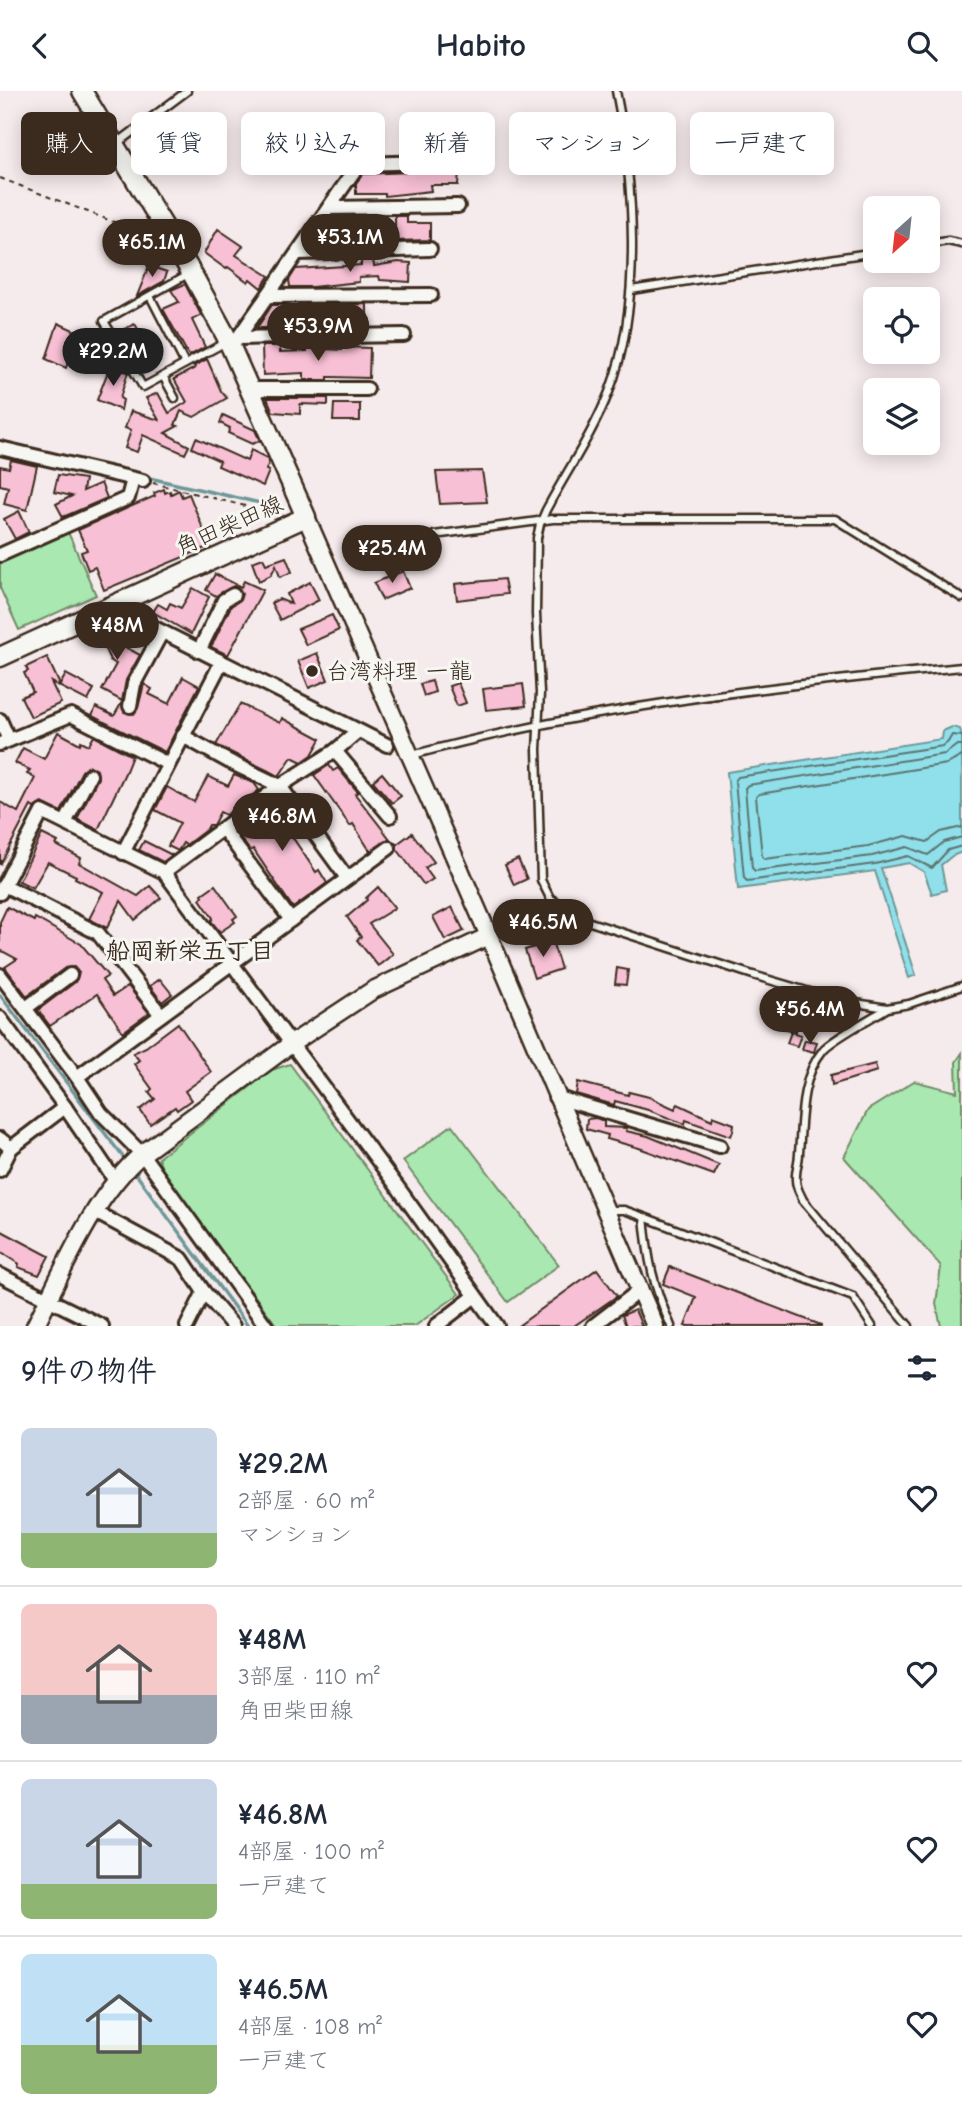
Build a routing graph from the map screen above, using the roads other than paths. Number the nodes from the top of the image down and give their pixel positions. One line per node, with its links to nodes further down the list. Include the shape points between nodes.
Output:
1 (82, 91): 4 (main road, 角田柴田線)
2 (187, 91): 5 (lane)
3 (616, 91): 16 (lane, via 628,156)
4 (95, 112)
5 (117, 144)
6 (117, 148): 15 (main road, 角田柴田線)
7 (399, 163): 9 (street, via 359,164)
8 (457, 206): 9 (street)
9 (329, 208): 13 (street)
10 (940, 242): 11 (lane)
11 (962, 244)
12 (430, 249): 13 (street)
13 (298, 253): 19 (street)
14 (863, 254): 16 (lane)
15 (191, 272): 18 (lane); 21 (main road, 角田柴田線)
16 (631, 290): 29 (lane, via 627,329 609,393)
17 (430, 295): 19 (street)
18 (150, 296): 22 (lane); 23 (lane, via 104,321 143,387)
19 (268, 296): 21 (street)
20 (404, 335): 21 (street)
21 (233, 342): 22 (lane); 24 (main road, 角田柴田線)
22 (185, 364): 23 (lane)
23 (163, 376): 26 (lane)
24 (249, 389): 25 (street); 28 (main road, 角田柴田線)
25 (367, 389)
26 (175, 398)
27 (0, 448): 31 (street, via 138,480 128,498)
28 (306, 517): 34 (main road, 角田柴田線); 48 (street)
29 (541, 520): 30 (lane); 33 (lane, via 835,519); 42 (lane, via 536,614)
30 (434, 534)
31 (0, 555)
32 (233, 595): 36 (street, via 224,600)
33 (962, 598)
34 (111, 605): 35 (street); 37 (main road, 角田柴田線)
35 (162, 632): 36 (street); 40 (street, via 134,684)
36 (199, 651): 38 (street)
37 (0, 657)
38 (221, 663): 43 (street); 44 (street)
39 (962, 667): 42 (lane, via 753,689)
40 (130, 706)
41 (0, 720): 45 (street)
42 (540, 725): 48 (lane); 67 (lane, via 541,880 550,898 587,921 715,963 837,1000)
43 (357, 732): 46 (street); 47 (street)
44 (183, 736): 49 (street); 51 (street)
45 (5, 742): 49 (street, via 71,715)
46 (387, 745)
47 (335, 751): 51 (street); 52 (street)
48 (409, 755): 61 (street)
49 (168, 764): 56 (street)
50 (90, 775): 53 (street)
51 (280, 786): 54 (street); 58 (street)
52 (390, 815)
53 (65, 823): 56 (street); 59 (street, via 42,812)
54 (224, 829): 57 (street); 60 (street)
55 (389, 848): 58 (street)
56 (123, 853): 57 (street)
57 (164, 872): 62 (street)
58 (348, 878): 60 (street)
59 (2, 889): 68 (street, via 98,933)
60 (291, 920): 62 (street)
61 (489, 936): 70 (street, via 373,990); 72 (street)
62 (232, 964): 68 (street); 70 (street)
63 (0, 975): 66 (street)
64 (70, 975): 66 (street)
65 (962, 986): 67 (lane)
66 (26, 1008): 71 (street)
67 (887, 1008): 99 (lane, via 824,1048 819,1056 808,1080 800,1119 796,1179 803,1200)
68 (161, 1015): 71 (street)
69 (0, 1018): 73 (street)
70 (291, 1044): 77 (street); 86 (street)
71 (77, 1077): 77 (street, via 100,1113)
72 (555, 1097): 75 (street); 80 (street)
73 (65, 1107): 76 (street); 79 (street)
74 (0, 1139): 76 (street)
75 (720, 1146)
76 (11, 1149): 78 (street)
77 (139, 1157): 79 (street); 92 (street)
78 (0, 1170)
79 (119, 1178): 81 (street)
80 (604, 1210): 82 (lane); 84 (street)
81 (95, 1212): 85 (street, via 183,1259); 87 (street)
82 (644, 1217): 97 (lane, via 648,1261); 98 (lane, via 853,1297)
83 (0, 1275): 87 (street)
84 (640, 1290): 95 (street); 96 (street)
85 (204, 1292): 90 (street); 91 (street)
86 (475, 1296): 93 (street); 94 (street)
87 (49, 1299): 88 (street); 89 (street)
88 (35, 1326)
89 (102, 1326)
90 (187, 1326)
91 (233, 1326)
92 (266, 1326)
93 (436, 1326)
94 (497, 1326)
95 (593, 1326)
96 (654, 1326)
97 (671, 1326)
98 (872, 1326)
99 (909, 1326)

